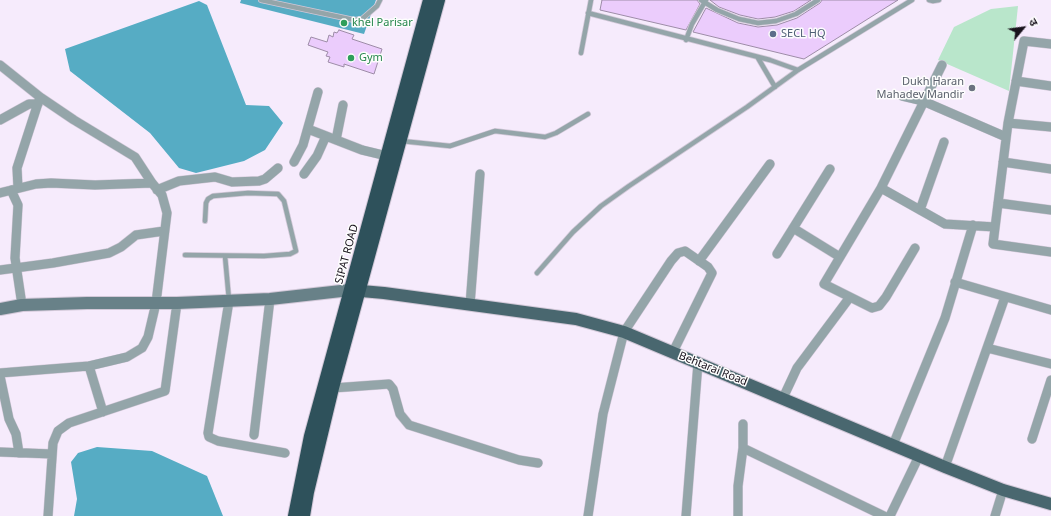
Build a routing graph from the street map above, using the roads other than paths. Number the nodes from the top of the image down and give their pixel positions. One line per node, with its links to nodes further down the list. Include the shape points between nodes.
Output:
1 (261, 0): 2 (lane, via 354,20 362,19)
2 (380, 0)
3 (429, 0): 37 (highway, SIPAT ROAD)
4 (439, 0): 35 (highway, SIPAT ROAD)
5 (591, 0): 11 (lane)
6 (818, 0): 10 (lane, via 796,14 776,21 758,22 739,19 717,10)
7 (912, 0): 18 (lane)
8 (928, 0): 9 (lane)
9 (939, 0)
10 (704, 1): 12 (lane)
11 (588, 13): 12 (lane); 14 (lane)
12 (686, 40): 15 (lane)
13 (1051, 44): 19 (street, via 1024,41)
14 (581, 53)
15 (758, 58): 18 (lane); 21 (lane)
16 (0, 65): 24 (street)
17 (942, 65): 25 (street)
18 (798, 70): 21 (lane)
19 (1016, 81): 20 (street); 29 (street)
20 (1051, 86)
21 (775, 87): 67 (lane, via 601,206 573,232)
22 (318, 92): 31 (street)
23 (902, 96): 25 (street)
24 (39, 100): 28 (street); 46 (street, via 135,157); 48 (street, via 17,168)
25 (923, 101): 33 (street); 47 (street)
26 (343, 105): 34 (street)
27 (588, 114): 35 (lane, via 545,137 495,131 450,146)
28 (0, 120)
29 (1008, 123): 30 (street); 33 (street)
30 (1051, 127)
31 (308, 129): 32 (street); 38 (street)
32 (326, 136): 34 (street); 44 (street, via 317,156)
33 (1006, 137): 39 (street)
34 (336, 140): 37 (street)
35 (400, 141): 69 (highway, SIPAT ROAD)
36 (944, 142): 51 (street)
37 (387, 156): 69 (highway, SIPAT ROAD)
38 (294, 162)
39 (1003, 162): 42 (street); 50 (street)
40 (770, 164): 64 (street)
41 (278, 168): 46 (street, via 259,181 232,182 215,177)
42 (1051, 168)
43 (830, 169): 56 (street)
44 (304, 174)
45 (480, 174): 77 (street)
46 (154, 187): 48 (street, via 51,183); 57 (street, via 162,195 167,213)
47 (881, 188): 51 (street); 63 (street)
48 (15, 189): 49 (street); 65 (street, via 18,205)
49 (0, 193)
50 (998, 204): 52 (street); 55 (street)
51 (920, 210): 54 (street, via 945,224)
52 (1051, 210)
53 (205, 221): 62 (lane, via 206,203 213,196 270,193 278,194 284,201 296,251 290,254)
54 (972, 225): 55 (street); 68 (street)
55 (995, 227): 59 (street, via 994,244)
56 (793, 228): 60 (street); 63 (street)
57 (164, 231): 65 (street, via 136,235 109,253); 74 (street)
58 (915, 248): 71 (street, via 879,306 872,308)
59 (1051, 252)
60 (777, 254)
61 (185, 255): 62 (lane)
62 (225, 256): 73 (lane)
63 (840, 257): 71 (street, via 824,284)
64 (699, 261): 80 (street, via 685,251 678,253); 82 (street, via 711,270 711,277)
65 (16, 268): 66 (street); 76 (street)
66 (0, 270)
67 (537, 273)
68 (955, 282): 70 (street); 95 (street, via 945,318)
69 (355, 290): 72 (street); 77 (main road, Behtarai Road); 89 (highway, SIPAT ROAD); 107 (highway, SIPAT ROAD, via 310,436)
70 (1005, 297): 79 (street); 81 (street)
71 (850, 298): 90 (street, via 797,368)
72 (270, 299): 73 (street); 93 (street)
73 (229, 301): 75 (street); 99 (street, via 209,437 218,441)
74 (156, 303): 75 (street); 76 (street); 85 (street, via 148,337 142,348 127,356)
75 (177, 303): 91 (street, via 165,391)
76 (22, 305): 78 (street)
77 (470, 305): 80 (main road, Behtarai Road, via 576,319)
78 (0, 309)
79 (1051, 310)
80 (624, 332): 82 (main road, Behtarai Road); 109 (street, via 603,414)
81 (987, 348): 84 (street); 103 (street)
82 (673, 352): 83 (main road, Behtarai Road)
83 (698, 363): 90 (main road, Behtarai Road); 110 (street)
84 (1051, 364)
85 (89, 366): 86 (street); 91 (street)
86 (0, 373)
87 (0, 376): 98 (street)
88 (1051, 380): 94 (street)
89 (333, 388): 102 (street, via 389,384 393,389 400,414 415,428 519,460); 108 (highway, SIPAT ROAD)
90 (783, 398): 95 (main road, Behtarai Road)
91 (104, 412): 100 (street, via 63,426 55,436)
92 (743, 424): 96 (street)
93 (254, 434)
94 (1032, 439)
95 (893, 445): 101 (main road, Behtarai Road)
96 (743, 448): 111 (street, via 738,486); 112 (street)
97 (0, 452): 98 (street)
98 (19, 453): 100 (street)
99 (285, 453)
100 (52, 454): 106 (street)
101 (919, 456): 103 (main road, Behtarai Road); 113 (street)
102 (538, 463)
103 (945, 467): 104 (main road, Behtarai Road)
104 (1003, 490): 105 (main road, Behtarai Road); 114 (street)
105 (1051, 504)
106 (48, 516)
107 (294, 516)
108 (304, 516)
109 (588, 516)
110 (686, 516)
111 (738, 516)
112 (884, 516)
113 (890, 516)
114 (995, 516)

